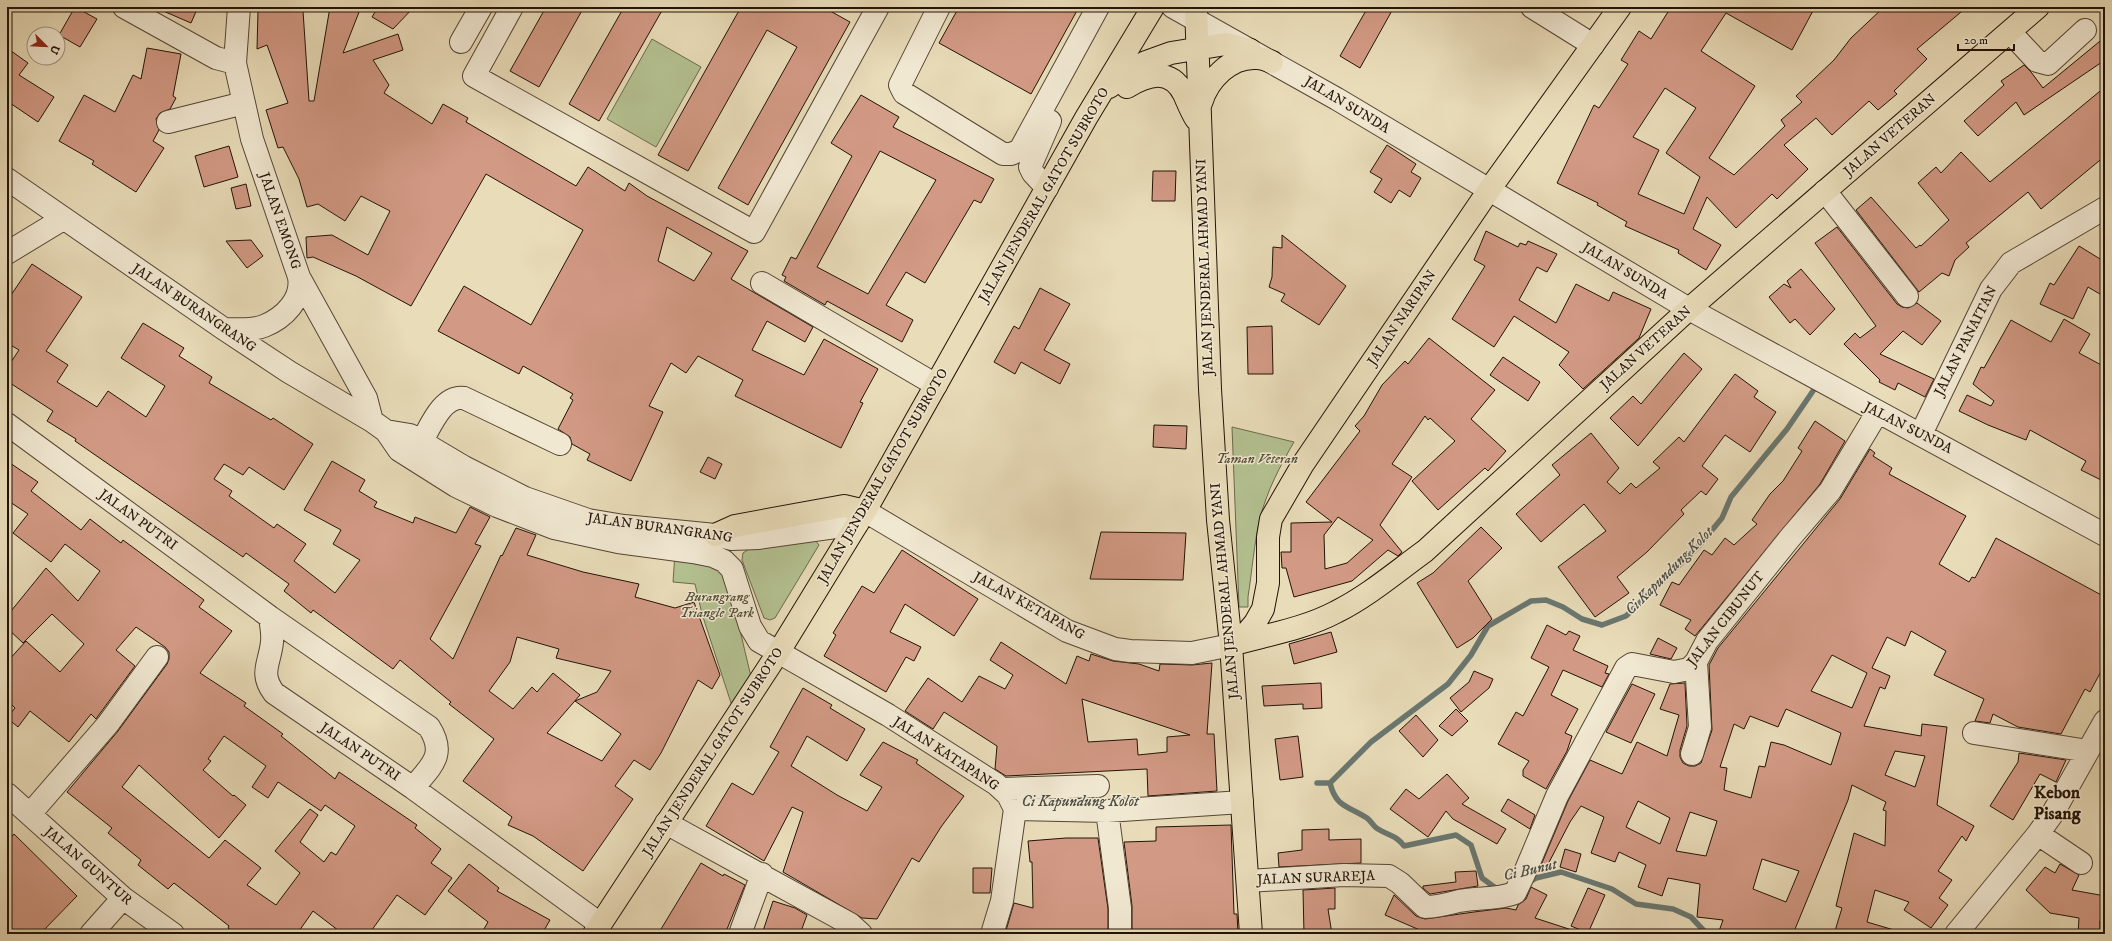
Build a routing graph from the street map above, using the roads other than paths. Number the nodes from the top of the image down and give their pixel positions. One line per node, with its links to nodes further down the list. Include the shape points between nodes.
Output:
1 (124, 7): 21 (street, via 216,58)
2 (239, 7): 21 (street, JALAN EMONG)
3 (481, 7): 16 (street)
4 (512, 7): 5 (street, via 474,76 754,232)
5 (878, 7)
6 (939, 7): 24 (street, via 900,85 904,93 1003,154 1020,150)
7 (1098, 7): 24 (street)
8 (1153, 7): 22 (main road, JALAN JENDERAL GATOT SUBROTO)
9 (1173, 7): 13 (street, JALAN SUNDA)
10 (1532, 7): 17 (street)
11 (1620, 7): 17 (main road, JALAN NARIPAN)
12 (2038, 7): 15 (main road, JALAN VETERAN)
13 (1196, 13): 18 (main road, JALAN JENDERAL AHMAD YANI); 19 (street, JALAN SUNDA)
14 (2085, 30): 15 (street, via 2048,64 2037,61)
15 (2010, 32): 31 (main road, JALAN VETERAN)
16 (461, 42)
17 (1593, 46): 30 (main road, JALAN NARIPAN)
18 (1198, 48): 19 (main road, via 1226,44); 22 (main road, via 1171,53 1146,62); 27 (main road, JALAN JENDERAL AHMAD YANI)
19 (1250, 50): 20 (street, JALAN SUNDA)
20 (1272, 62): 27 (main road, via 1256,57 1240,60 1213,78 1204,92); 30 (street, JALAN SUNDA)
21 (235, 63): 23 (street, JALAN EMONG)
22 (1102, 93): 25 (main road, JALAN JENDERAL GATOT SUBROTO)
23 (244, 103): 26 (street); 35 (street, JALAN EMONG, via 252,139)
24 (1046, 104): 29 (street, via 1050,122 1030,167)
25 (1086, 118): 27 (main road, via 1142,78 1158,75 1174,81); 29 (main road, JALAN JENDERAL GATOT SUBROTO)
26 (168, 122)
27 (1200, 124): 51 (main road, JALAN JENDERAL AHMAD YANI, via 1210,389 1218,520)
28 (7, 178): 33 (street, JALAN BURANGRANG)
29 (1047, 188): 40 (main road, JALAN JENDERAL GATOT SUBROTO)
30 (1489, 190): 38 (street, JALAN SUNDA); 51 (main road, JALAN NARIPAN, via 1303,464 1276,509 1271,519 1268,537 1268,583 1263,609 1245,635)
31 (1825, 191): 37 (street); 38 (main road, JALAN VETERAN)
32 (2105, 208): 44 (street, JALAN PANAITAN, via 2011,263 1991,289)
33 (63, 218): 34 (street); 39 (street, JALAN BURANGRANG)
34 (7, 253)
35 (299, 277): 39 (street, via 301,286 298,295 276,320 249,329); 43 (street, JALAN EMONG)
36 (762, 283): 40 (street)
37 (1907, 296)
38 (1689, 309): 41 (street, JALAN SUNDA); 51 (main road, JALAN VETERAN, via 1425,551 1382,583 1336,612 1306,624)
39 (224, 329): 43 (street, JALAN BURANGRANG)
40 (936, 385): 47 (main road, JALAN JENDERAL GATOT SUBROTO)
41 (1877, 412): 44 (street, JALAN SUNDA); 54 (street, JALAN CIBUNUT, via 1830,491 1707,641)
42 (7, 424): 50 (street, JALAN PUTRI)
43 (379, 426): 45 (street, JALAN BURANGRANG); 52 (street, JALAN BURANGRANG, via 399,450 441,477 521,516 587,536 693,552 724,561 732,569 750,626 759,641)
44 (1921, 434): 48 (street, JALAN SUNDA)
45 (422, 441): 46 (street, via 449,400 458,397); 49 (street, JALAN BURANGRANG, via 505,489 559,511 588,520 624,526)
46 (560, 444)
47 (861, 517): 49 (main road, via 844,506 735,526); 51 (street, JALAN KETAPANG, via 1067,631 1088,640 1115,649 1145,652 1192,653); 52 (main road, JALAN JENDERAL GATOT SUBROTO)
48 (2105, 534)
49 (714, 535)
50 (270, 617): 60 (street, JALAN PUTRI, via 272,642 266,674 274,693); 60 (street, JALAN PUTRI, via 429,727 436,739 436,759)
51 (1231, 645): 63 (main road, JALAN JENDERAL AHMAD YANI)
52 (778, 653): 62 (street, JALAN KATAPANG, via 888,715); 66 (main road, JALAN JENDERAL GATOT SUBROTO)
53 (158, 657): 65 (street, via 108,724)
54 (1696, 662): 58 (street, via 1700,727); 71 (street, JALAN CIBUNUT, via 1689,669 1682,671 1660,670 1632,664 1626,668 1557,796)
55 (2103, 728): 57 (street)
56 (1974, 733): 57 (street)
57 (2088, 751): 67 (street, via 2053,813)
58 (1692, 754)
59 (1098, 786): 62 (street)
60 (413, 788): 73 (street, JALAN PUTRI)
61 (7, 794): 65 (street, JALAN GUNTUR)
62 (1010, 800): 64 (street); 78 (street, via 1002,901)
63 (1242, 802): 64 (street); 70 (main road, JALAN JENDERAL AHMAD YANI)
64 (1107, 811): 79 (street, via 1118,892)
65 (30, 814): 72 (street, JALAN GUNTUR)
66 (666, 823): 69 (street); 73 (main road, JALAN JENDERAL GATOT SUBROTO)
67 (2038, 834): 68 (street); 81 (street)
68 (2081, 863)
69 (762, 874): 76 (street); 77 (street, via 850,924)
70 (1248, 881): 71 (street, JALAN SURAREJA, via 1344,875 1389,876 1425,907 1503,898); 80 (main road, JALAN JENDERAL AHMAD YANI)
71 (1515, 893)
72 (123, 898): 74 (street); 75 (street, JALAN GUNTUR)
73 (597, 929)
74 (91, 934)
75 (173, 934)
76 (740, 934)
77 (861, 934)
78 (992, 934)
79 (1120, 934)
80 (1251, 934)
81 (1956, 934)

